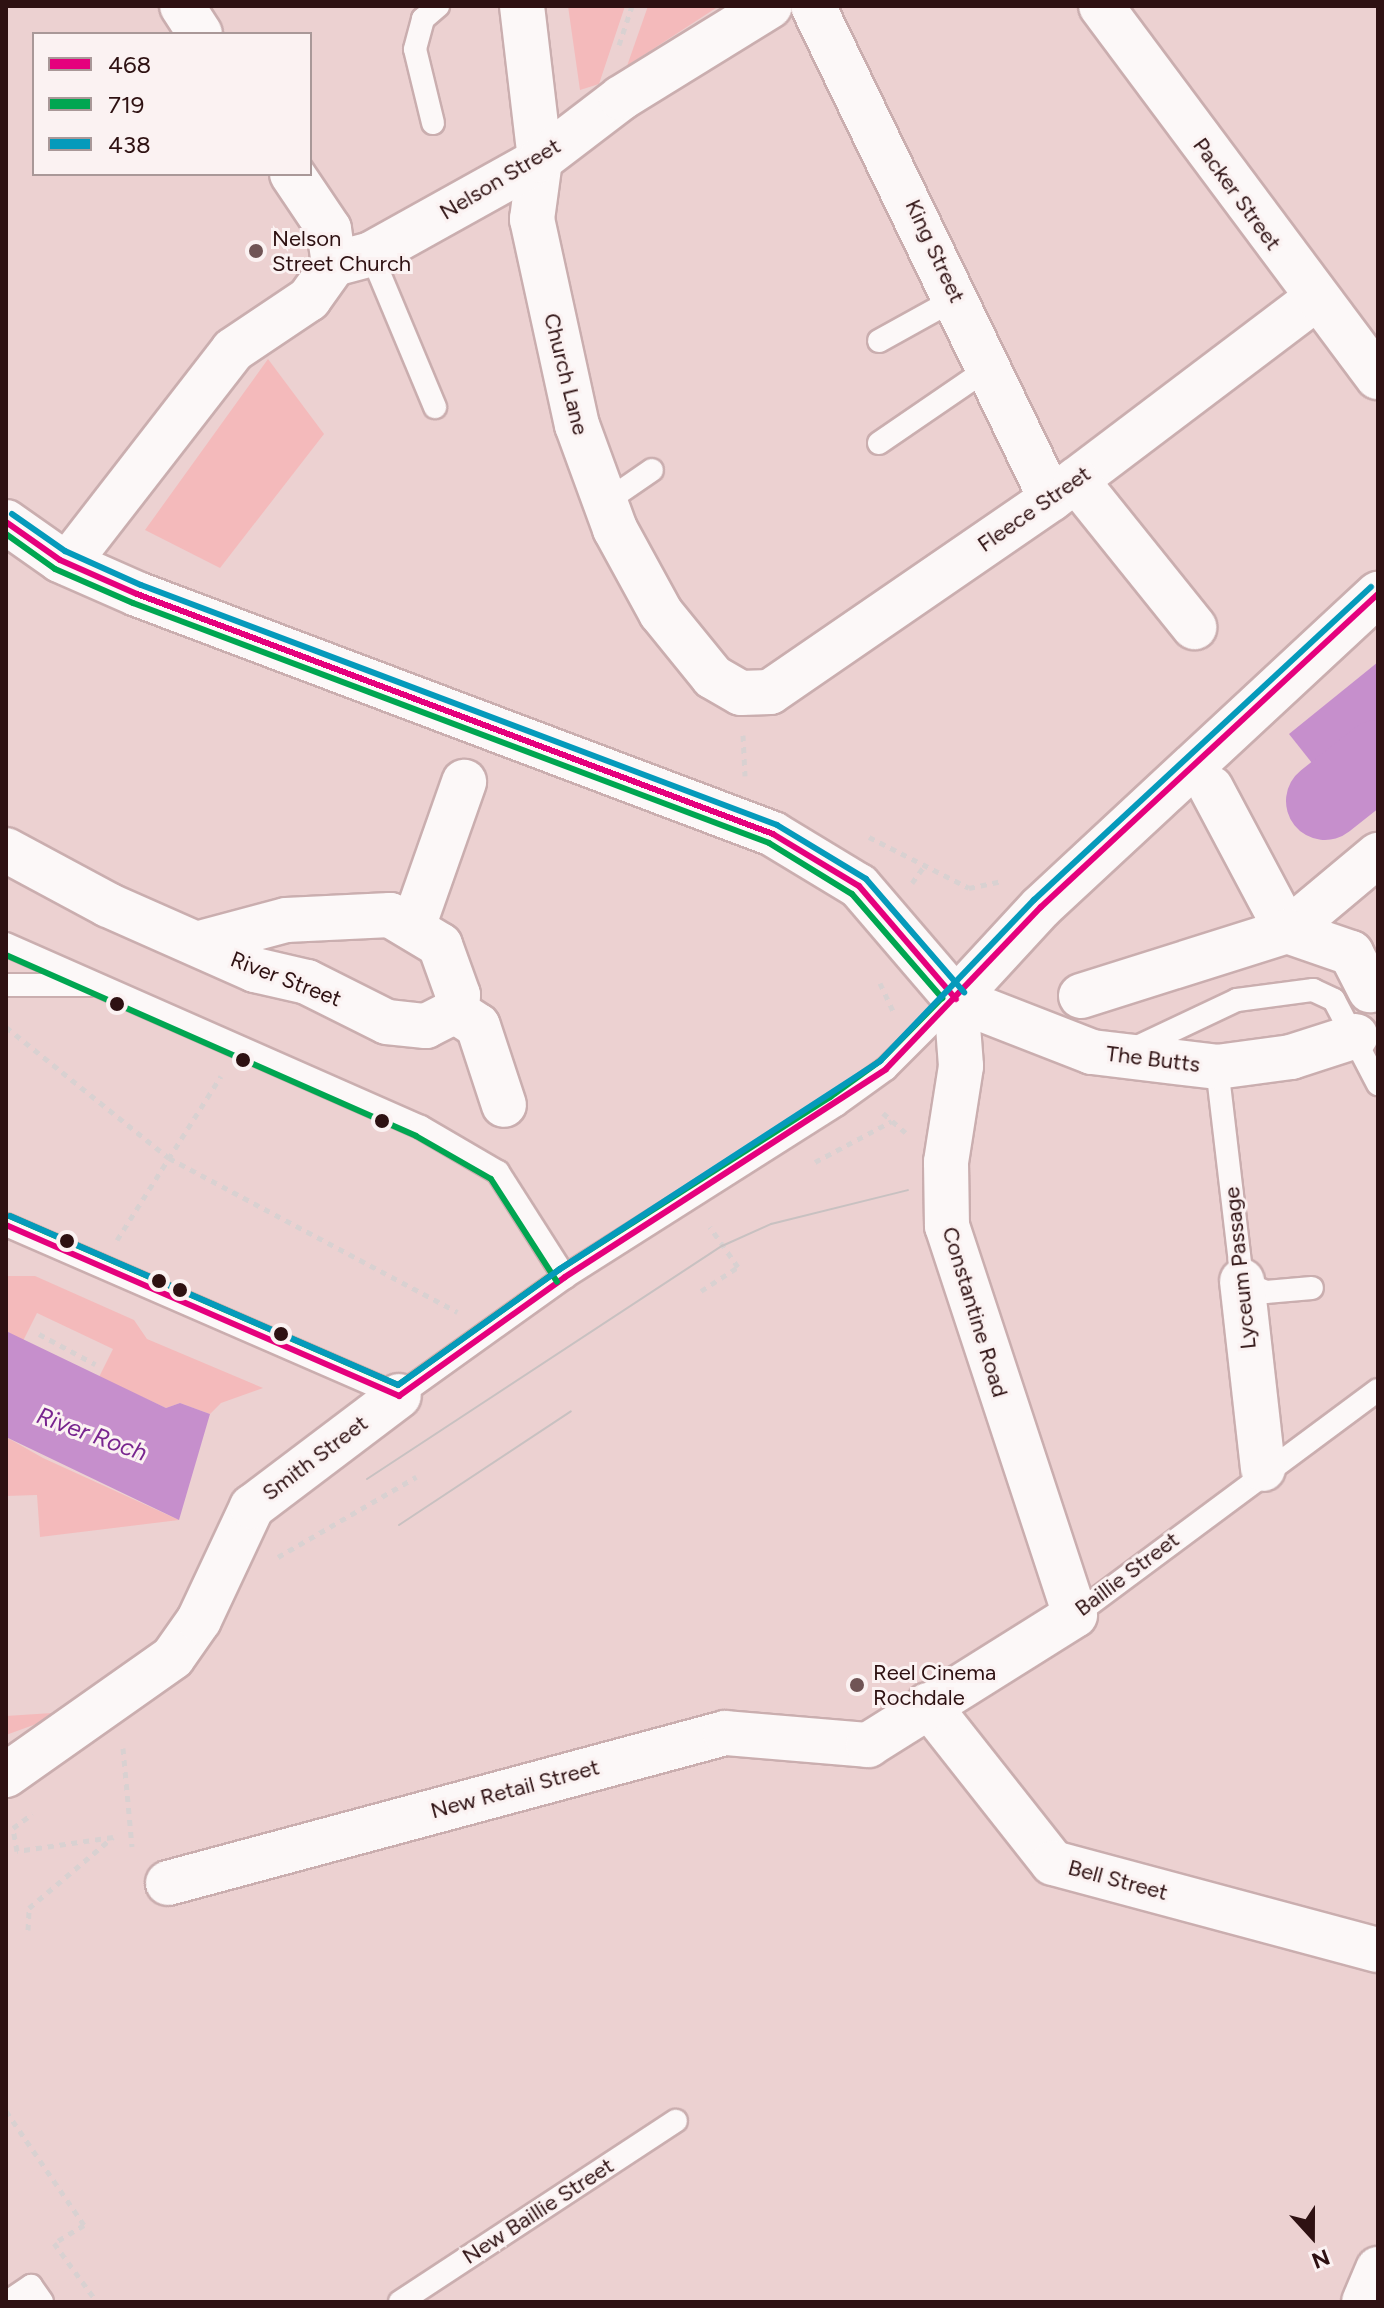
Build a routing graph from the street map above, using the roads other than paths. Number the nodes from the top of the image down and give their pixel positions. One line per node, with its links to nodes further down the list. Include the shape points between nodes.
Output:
1 (182, 6): 7 (street)
2 (438, 6): 8 (lane, via 423,19 415,49)
3 (522, 6): 9 (street, Church Lane)
4 (770, 6): 9 (street, Nelson Street, via 621,98)
5 (813, 6): 12 (street, King Street)
6 (1101, 6): 13 (street, Packer Street)
7 (199, 32)
8 (433, 123)
9 (540, 160): 11 (street, Nelson Street); 21 (street, Church Lane, via 532,219 577,425)
10 (293, 176): 11 (street)
11 (353, 259): 17 (lane); 23 (street, Nelson Street, via 309,299 233,350)
12 (957, 298): 14 (lane); 15 (street, King Street)
13 (1314, 300): 16 (street, Packer Street); 20 (street, Fleece Street)
14 (879, 341)
15 (990, 367): 18 (lane); 20 (street, King Street)
16 (1378, 377)
17 (435, 407)
18 (879, 443)
19 (652, 470): 21 (lane)
20 (1063, 489): 25 (street, King Street); 26 (street, Fleece Street, via 770,692)
21 (604, 503): 26 (street, Church Lane, via 661,613 713,677)
22 (6, 522): 23 (street)
23 (68, 563): 39 (street, via 390,693 773,834 859,886)
24 (1378, 594): 39 (street, via 1041,907)
25 (1194, 627)
26 (741, 693)
27 (464, 782): 31 (street)
28 (1211, 788): 32 (street)
29 (6, 850): 33 (street, River Street)
30 (1378, 855): 32 (street)
31 (413, 927): 33 (street, River Street, via 390,915 346,914 286,920); 40 (street, River Street, via 440,945 458,995)
32 (1287, 931): 37 (street, via 1351,953); 38 (street)
33 (200, 943): 40 (street, River Street, via 255,970 307,982 387,1022 426,1026)
34 (6, 944): 36 (lane)
35 (6, 985): 36 (lane)
36 (95, 985): 47 (lane, via 421,1127 498,1172)
37 (1370, 990)
38 (1081, 996)
39 (956, 999): 42 (street, The Butts); 47 (lane, Smith Street, via 886,1069); 53 (street, Constantine Road, via 961,1066 948,1140 947,1226 1051,1561)
40 (455, 1011): 45 (street, via 478,1026)
41 (1356, 1036): 42 (lane, via 1334,1000 1313,990 1272,990); 43 (street, The Butts, via 1291,1057); 44 (lane)
42 (1117, 1057): 43 (street, The Butts)
43 (1217, 1067): 48 (lane, Lyceum Passage)
44 (1378, 1084)
45 (504, 1105)
46 (6, 1225): 51 (lane)
47 (565, 1277): 51 (lane, Smith Street)
48 (1242, 1281): 49 (lane, via 1266,1292); 52 (street, Lyceum Passage)
49 (1312, 1288)
50 (1378, 1390): 52 (lane, Baillie Street)
51 (399, 1396): 56 (street, Smith Street, via 252,1507 173,1657)
52 (1263, 1469): 53 (lane, Baillie Street)
53 (1075, 1615): 54 (street, Baillie Street)
54 (928, 1705): 55 (street, Baillie Street); 58 (street, Bell Street, via 1053,1863)
55 (868, 1745): 57 (street, New Retail Street, via 725,1733)
56 (6, 1775)
57 (168, 1883)
58 (1378, 1950)
59 (676, 2121): 63 (lane, New Baillie Street)
60 (1378, 2269): 64 (street)
61 (7, 2302): 62 (lane, via 31,2286)
62 (42, 2302)
63 (400, 2302)
64 (1364, 2302)

